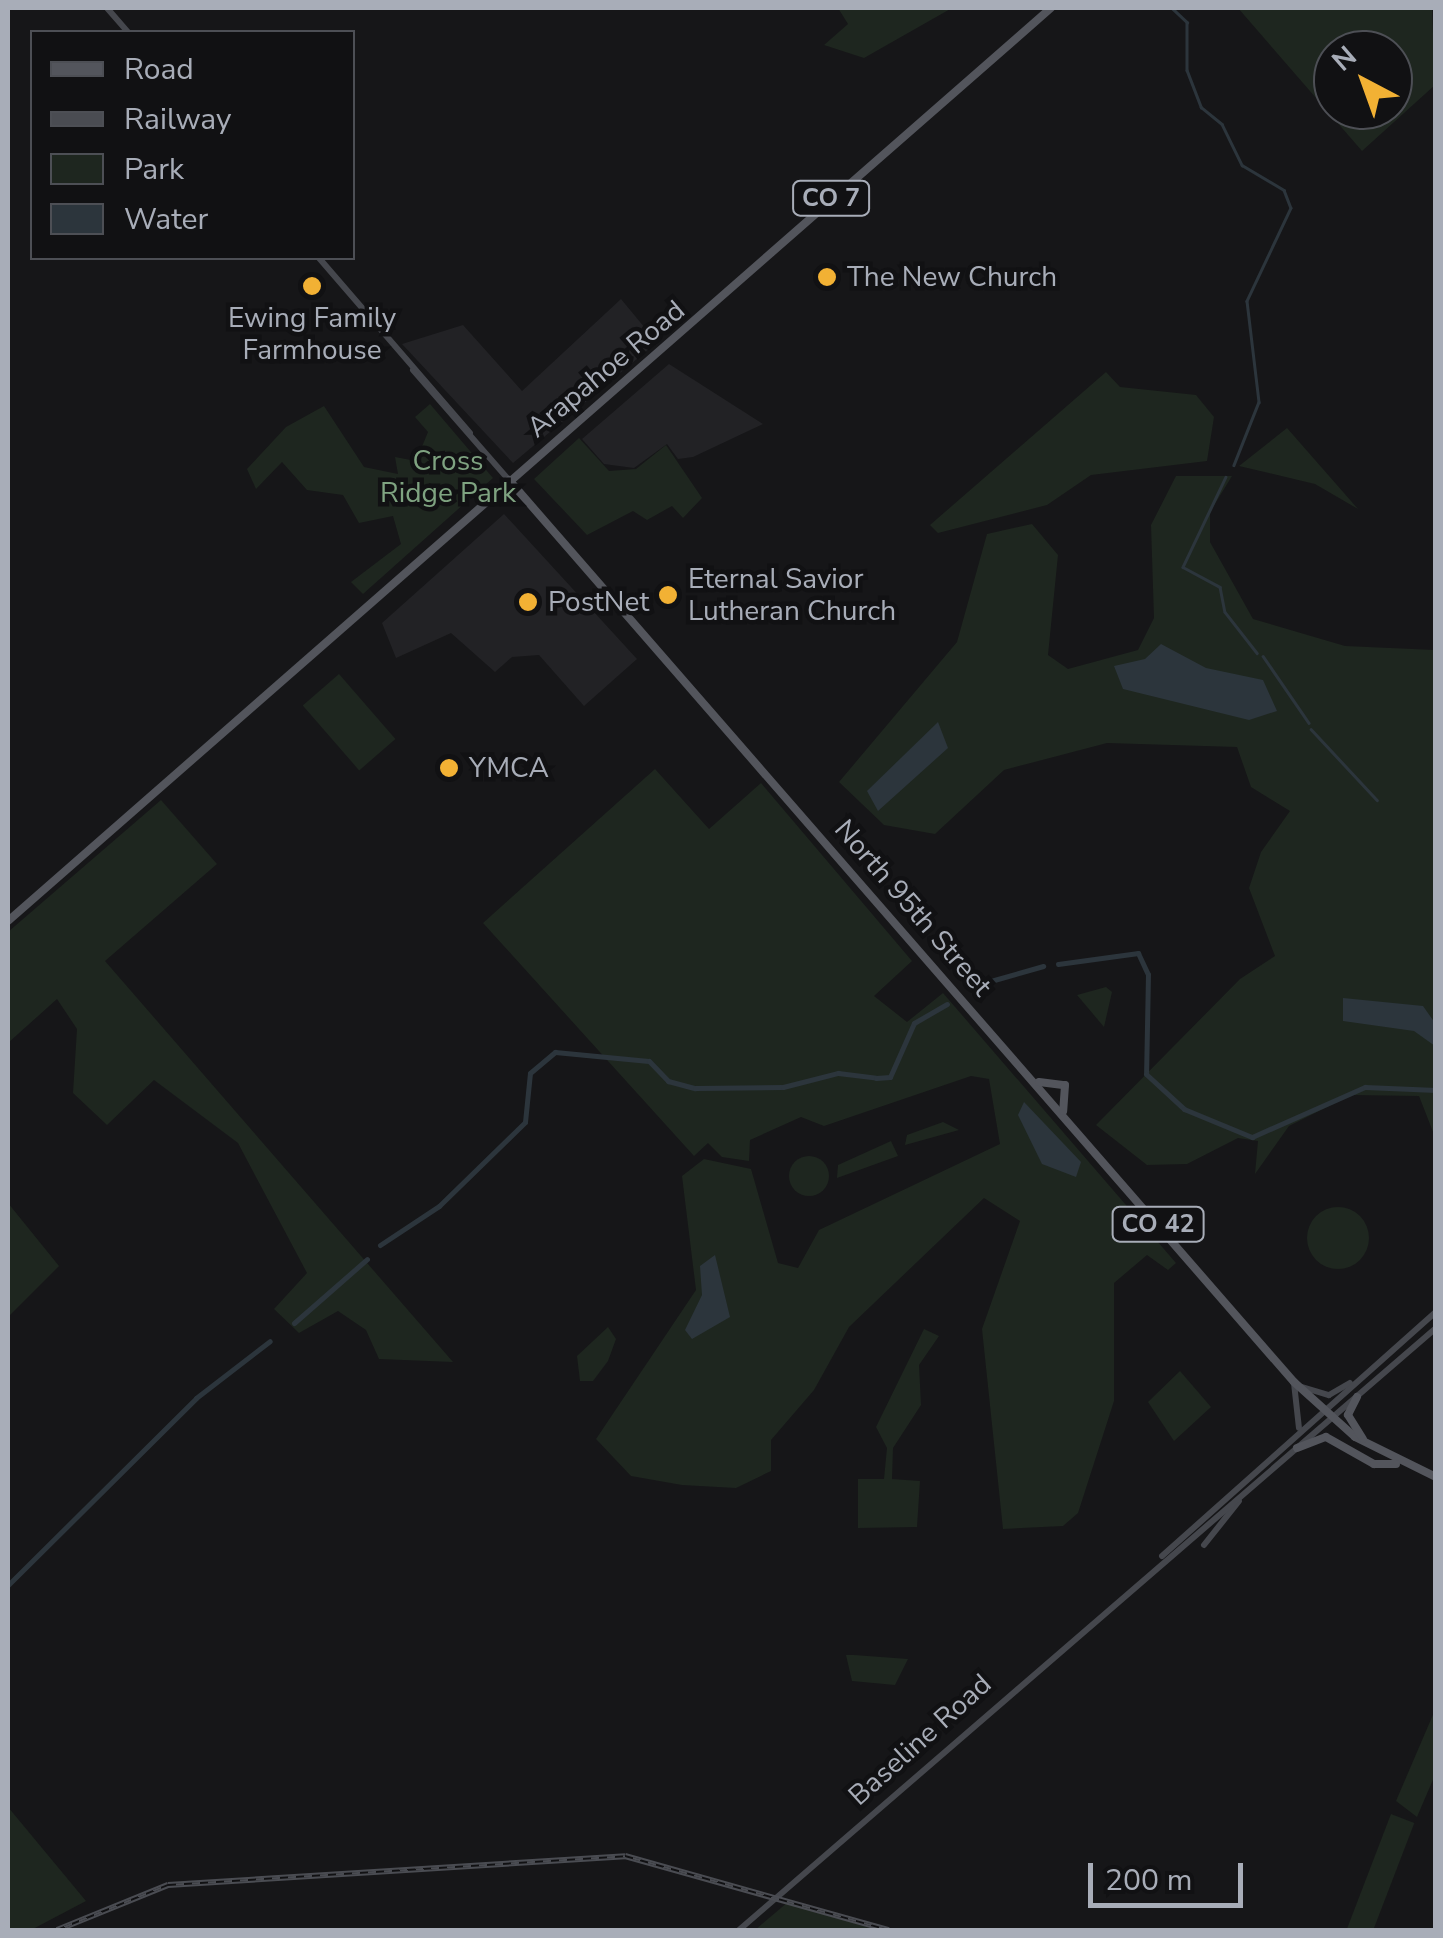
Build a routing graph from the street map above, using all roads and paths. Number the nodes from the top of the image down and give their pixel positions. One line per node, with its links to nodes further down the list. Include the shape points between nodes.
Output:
1 (107, 8): 3 (main road)
2 (1051, 8): 5 (main road, Arapahoe Road / CO 7)
3 (126, 30)
4 (321, 260): 5 (main road, North 95th Street)
5 (509, 480): 6 (main road, Arapahoe Road / CO 7); 7 (main road, North 95th Street / CO 42)
6 (8, 921)
7 (1034, 1079): 8 (main road, North 95th Street / CO 42); 8 (main road, via 1066,1085)
8 (1065, 1115): 12 (main road, North 95th Street / CO 42)
9 (1436, 1312): 11 (main road)
10 (1436, 1328): 13 (main road, Baseline Road)
11 (1372, 1369): 12 (main road, via 1330,1395); 14 (main road, Baseline Road)
12 (1294, 1382): 14 (main road, North 95th Street / CO 42); 16 (main road, via 1304,1415)
13 (1357, 1396): 15 (main road, Baseline Road); 17 (main road, via 1348,1415)
14 (1322, 1412): 15 (main road, CO 42); 16 (main road, Baseline Road)
15 (1330, 1420): 17 (main road, CO 42); 18 (main road, Baseline Road)
16 (1296, 1433): 23 (main road, Baseline Road)
17 (1369, 1446): 19 (main road, CO 42)
18 (1297, 1448): 19 (main road, via 1326,1437 1374,1464); 21 (main road, Baseline Road)
19 (1396, 1464): 20 (main road, CO 42)
20 (1436, 1476)
21 (1242, 1496): 22 (main road); 23 (main road, Baseline Road)
22 (1204, 1545)
23 (1133, 1584): 24 (main road, Baseline Road)
24 (739, 1930)

